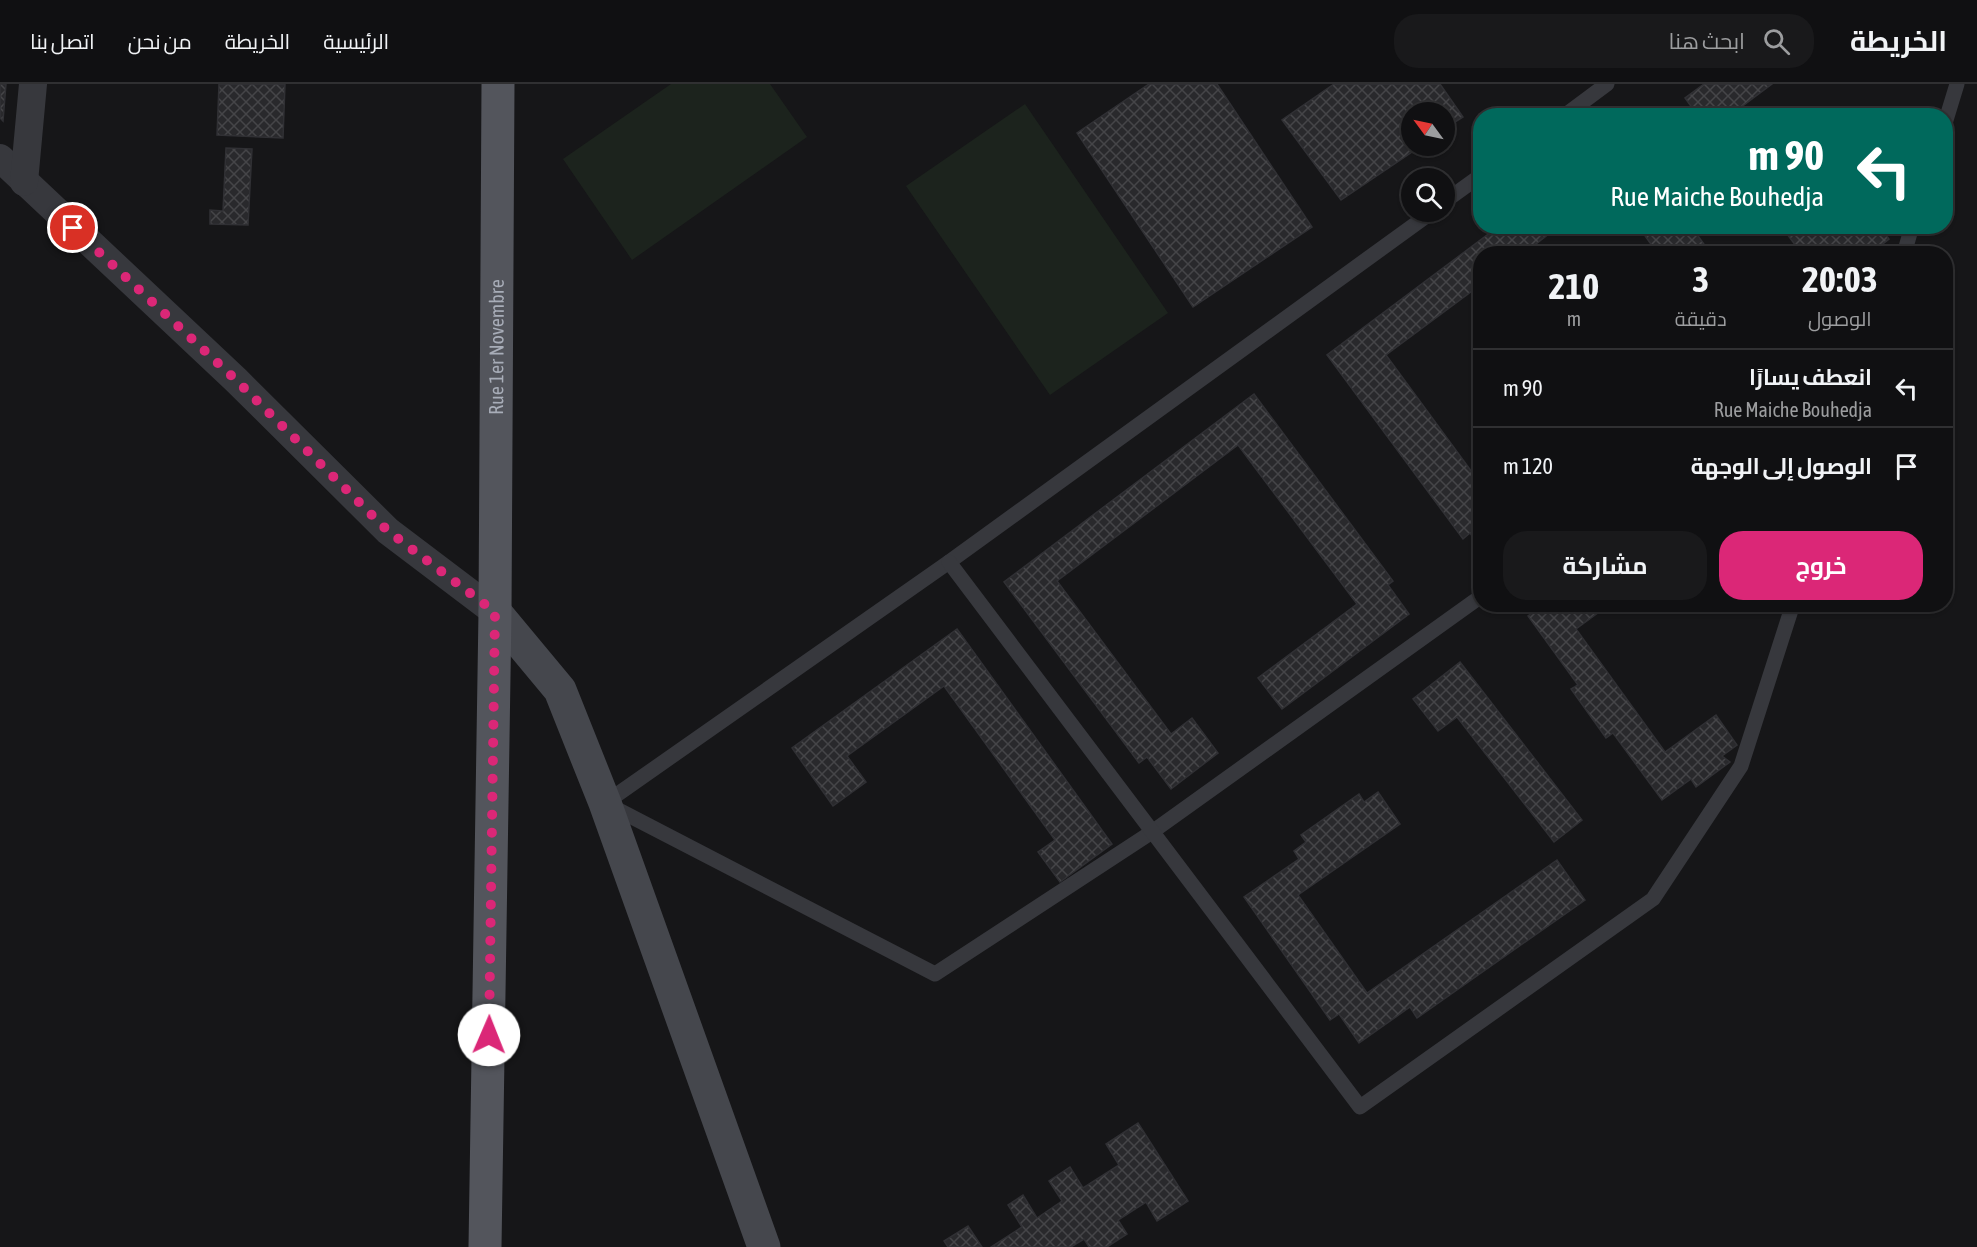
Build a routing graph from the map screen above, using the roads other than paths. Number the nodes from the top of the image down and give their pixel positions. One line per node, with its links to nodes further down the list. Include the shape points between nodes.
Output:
1 (33, 84): 9 (street)
2 (498, 84): 14 (main road, Rue 1er Novembre)
3 (1607, 84): 5 (lane)
4 (1957, 84): 6 (lane)
5 (1575, 108)
6 (1950, 108)
7 (0, 158): 9 (street)
8 (1473, 181): 10 (lane)
9 (24, 182): 14 (street, via 236,380 388,531)
10 (1455, 194)
11 (1418, 222): 12 (lane)
12 (949, 562): 16 (lane); 17 (lane)
13 (1473, 602): 17 (lane)
14 (495, 612): 16 (main road, via 560,690); 18 (main road, Rue 1er Novembre)
15 (1790, 612): 17 (lane, via 1741,766 1653,899 1360,1107)
16 (606, 803): 17 (lane, via 936,974); 19 (main road)
17 (1152, 832)
18 (485, 1247)
19 (764, 1247)

